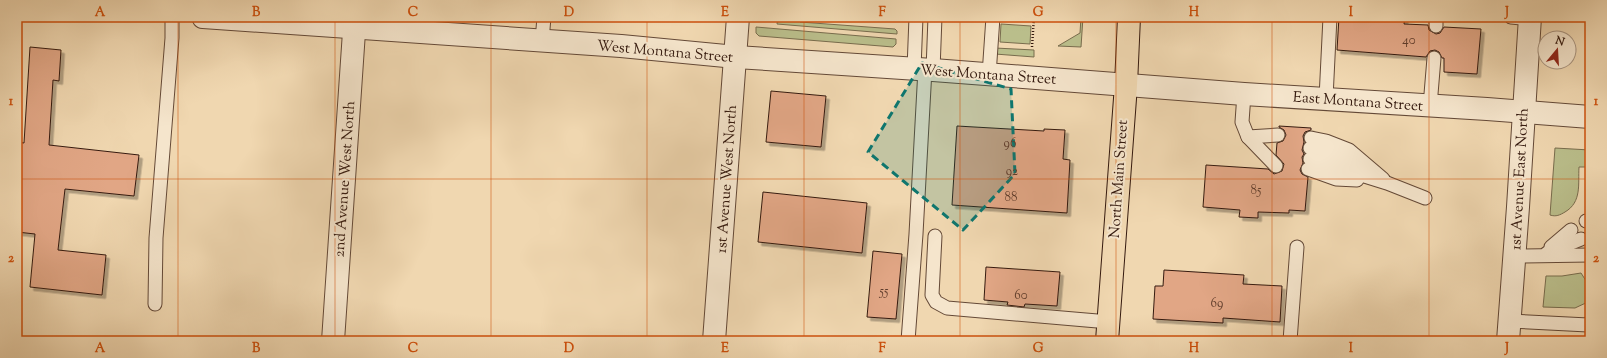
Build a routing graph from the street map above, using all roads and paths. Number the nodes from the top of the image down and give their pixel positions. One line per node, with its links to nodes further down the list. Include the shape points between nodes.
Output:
1 (172, 17): 34 (lane, via 156,238)
2 (203, 17): 12 (street, West Montana Street)
3 (544, 17): 13 (lane)
4 (738, 17): 15 (street, 1st Avenue West North)
5 (916, 17): 17 (lane)
6 (934, 17): 17 (lane)
7 (993, 17): 18 (lane)
8 (1034, 17): 14 (path)
9 (1129, 17): 19 (main road, North Main Street)
10 (1330, 17): 21 (lane)
11 (1523, 18): 23 (street, 1st Avenue East North)
12 (355, 22): 13 (street, West Montana Street); 38 (street, 2nd Avenue West North)
13 (542, 41): 15 (street, West Montana Street)
14 (1032, 47)
15 (736, 57): 17 (street, West Montana Street); 39 (street, 1st Avenue West North)
16 (1434, 58): 22 (lane)
17 (924, 69): 18 (street, West Montana Street); 40 (lane)
18 (989, 74): 19 (street, West Montana Street)
19 (1126, 85): 20 (street, East Montana Street); 36 (main road, North Main Street)
20 (1244, 94): 21 (street, East Montana Street); 25 (lane, via 1242,122)
21 (1326, 98): 22 (street, East Montana Street)
22 (1430, 106): 23 (street, East Montana Street)
23 (1523, 113): 24 (street, East Montana Street); 33 (street, 1st Avenue East North)
24 (1590, 117)
25 (1248, 137): 25 (lane, via 1277,150)
26 (1387, 183): 26 (lane, via 1310,154 1326,141 1349,150); 27 (lane)
27 (1424, 198)
28 (935, 236): 36 (lane, via 932,295 936,302 947,308)
29 (1580, 238): 31 (lane); 31 (lane)
30 (1297, 247): 41 (lane)
31 (1542, 255): 32 (lane); 33 (lane)
32 (1590, 255)
33 (1514, 256): 37 (street, 1st Avenue East North)
34 (155, 304)
35 (1590, 324): 37 (lane)
36 (1108, 331)
37 (1508, 331)
38 (332, 341)
39 (714, 341)
40 (908, 341)
41 (1290, 341)

